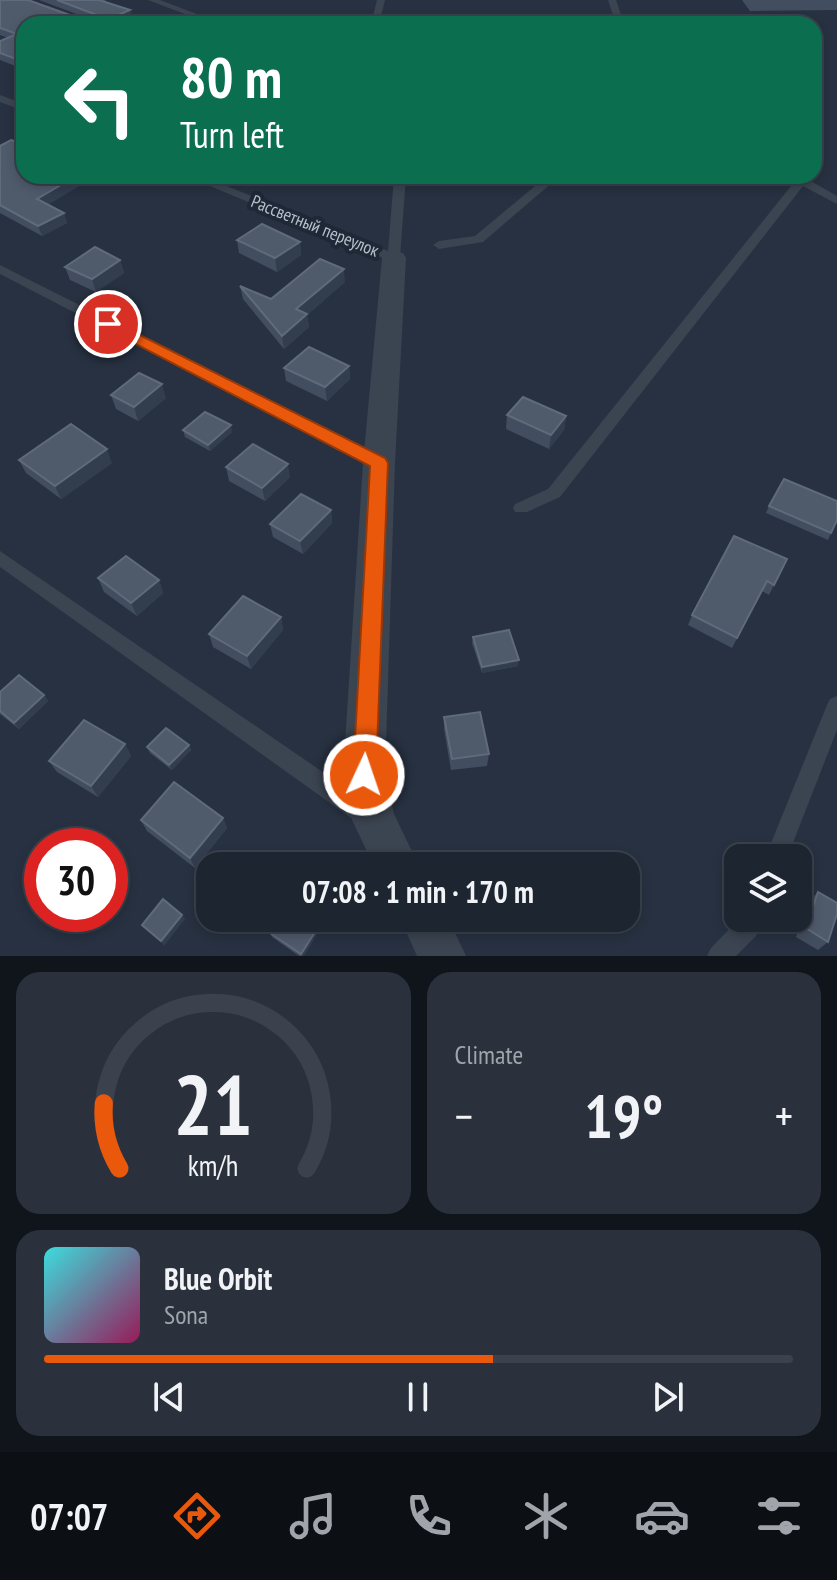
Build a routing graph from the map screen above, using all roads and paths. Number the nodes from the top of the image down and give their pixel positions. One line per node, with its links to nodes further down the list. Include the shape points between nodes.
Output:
1 (152, 0): 2 (lane)
2 (197, 16)
3 (212, 184): 10 (lane, Рассветный переулок)
4 (399, 184): 10 (lane)
5 (544, 184): 9 (lane, via 479,239)
6 (793, 184): 13 (lane, via 554,493)
7 (806, 184): 8 (lane)
8 (837, 201)
9 (439, 245)
10 (394, 258): 12 (street)
11 (0, 269): 12 (lane)
12 (379, 463): 16 (street, via 364,775)
13 (521, 508)
14 (0, 558): 16 (lane)
15 (837, 705): 17 (lane)
16 (374, 820): 18 (street)
17 (782, 844)
18 (390, 852)
19 (430, 932): 21 (street)
20 (744, 932): 22 (lane)
21 (442, 956)
22 (719, 956)

